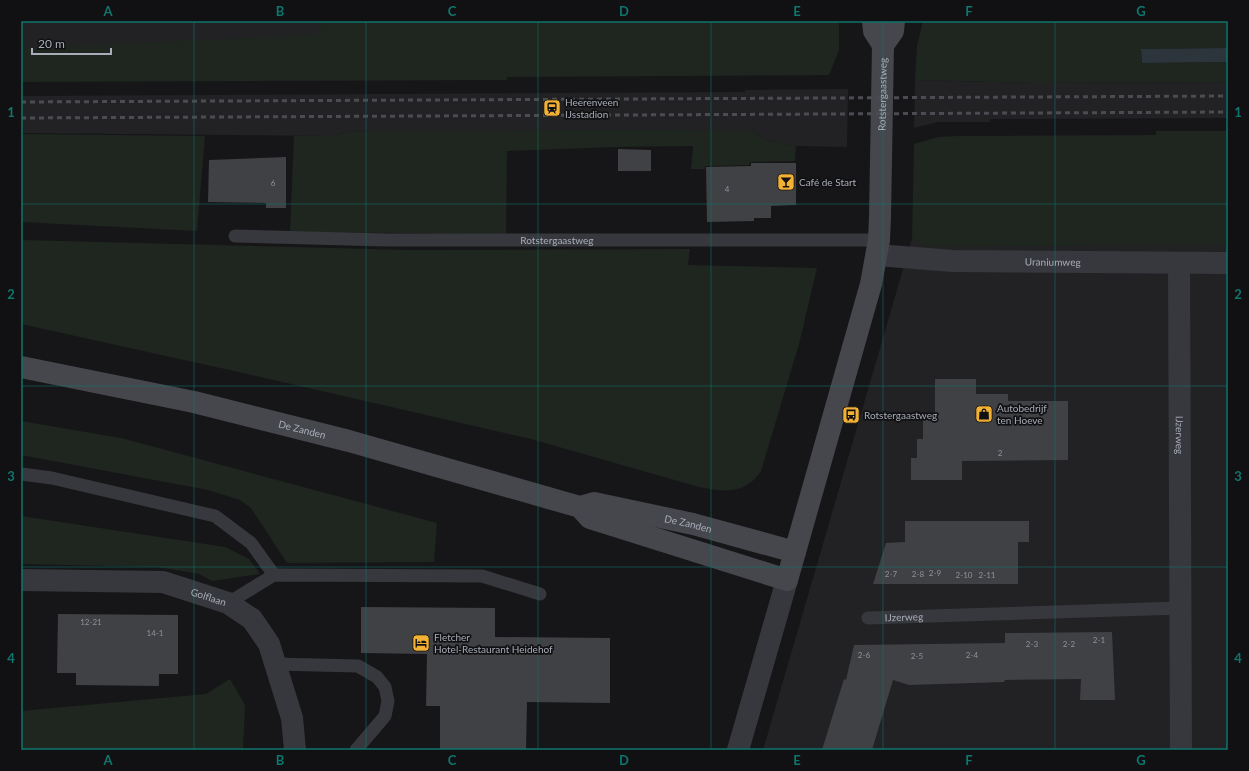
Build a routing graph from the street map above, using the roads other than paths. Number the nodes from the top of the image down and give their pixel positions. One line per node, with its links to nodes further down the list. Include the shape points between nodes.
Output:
1 (873, 21): 3 (main road, Rotstergaastweg, via 874,31)
2 (894, 21): 3 (main road, Rotstergaastweg, via 893,31)
3 (883, 45): 5 (main road, Rotstergaastweg)
4 (235, 236): 5 (lane, Rotstergaastweg)
5 (878, 248): 6 (street, Uraniumweg, via 953,261); 11 (main road, Rotstergaastweg, via 871,284)
6 (1179, 263): 7 (street, Uraniumweg); 17 (street, IJzerweg)
7 (1228, 263)
8 (21, 368): 10 (main road, De Zanden, via 147,392 269,420)
9 (21, 474): 12 (lane, via 52,478 215,516 251,543)
10 (580, 507): 11 (main road, De Zanden, via 594,503 693,524); 14 (main road, De Zanden, via 590,518)
11 (795, 552): 14 (main road, Rotstergaastweg)
12 (274, 575): 15 (lane, via 482,576); 16 (lane)
13 (21, 580): 16 (street, Golflaan, via 163,582)
14 (787, 580): 22 (street, Rotstergaastweg)
15 (540, 594)
16 (228, 603): 19 (street, Golflaan, via 252,619 269,644)
17 (1180, 608): 18 (lane, IJzerweg); 23 (street, IJzerweg)
18 (868, 618)
19 (275, 664): 20 (street, Golflaan, via 292,718); 21 (lane, via 358,666 376,676 384,687 388,701 385,716)
20 (295, 750)
21 (356, 750)
22 (738, 750)
23 (1181, 750)

